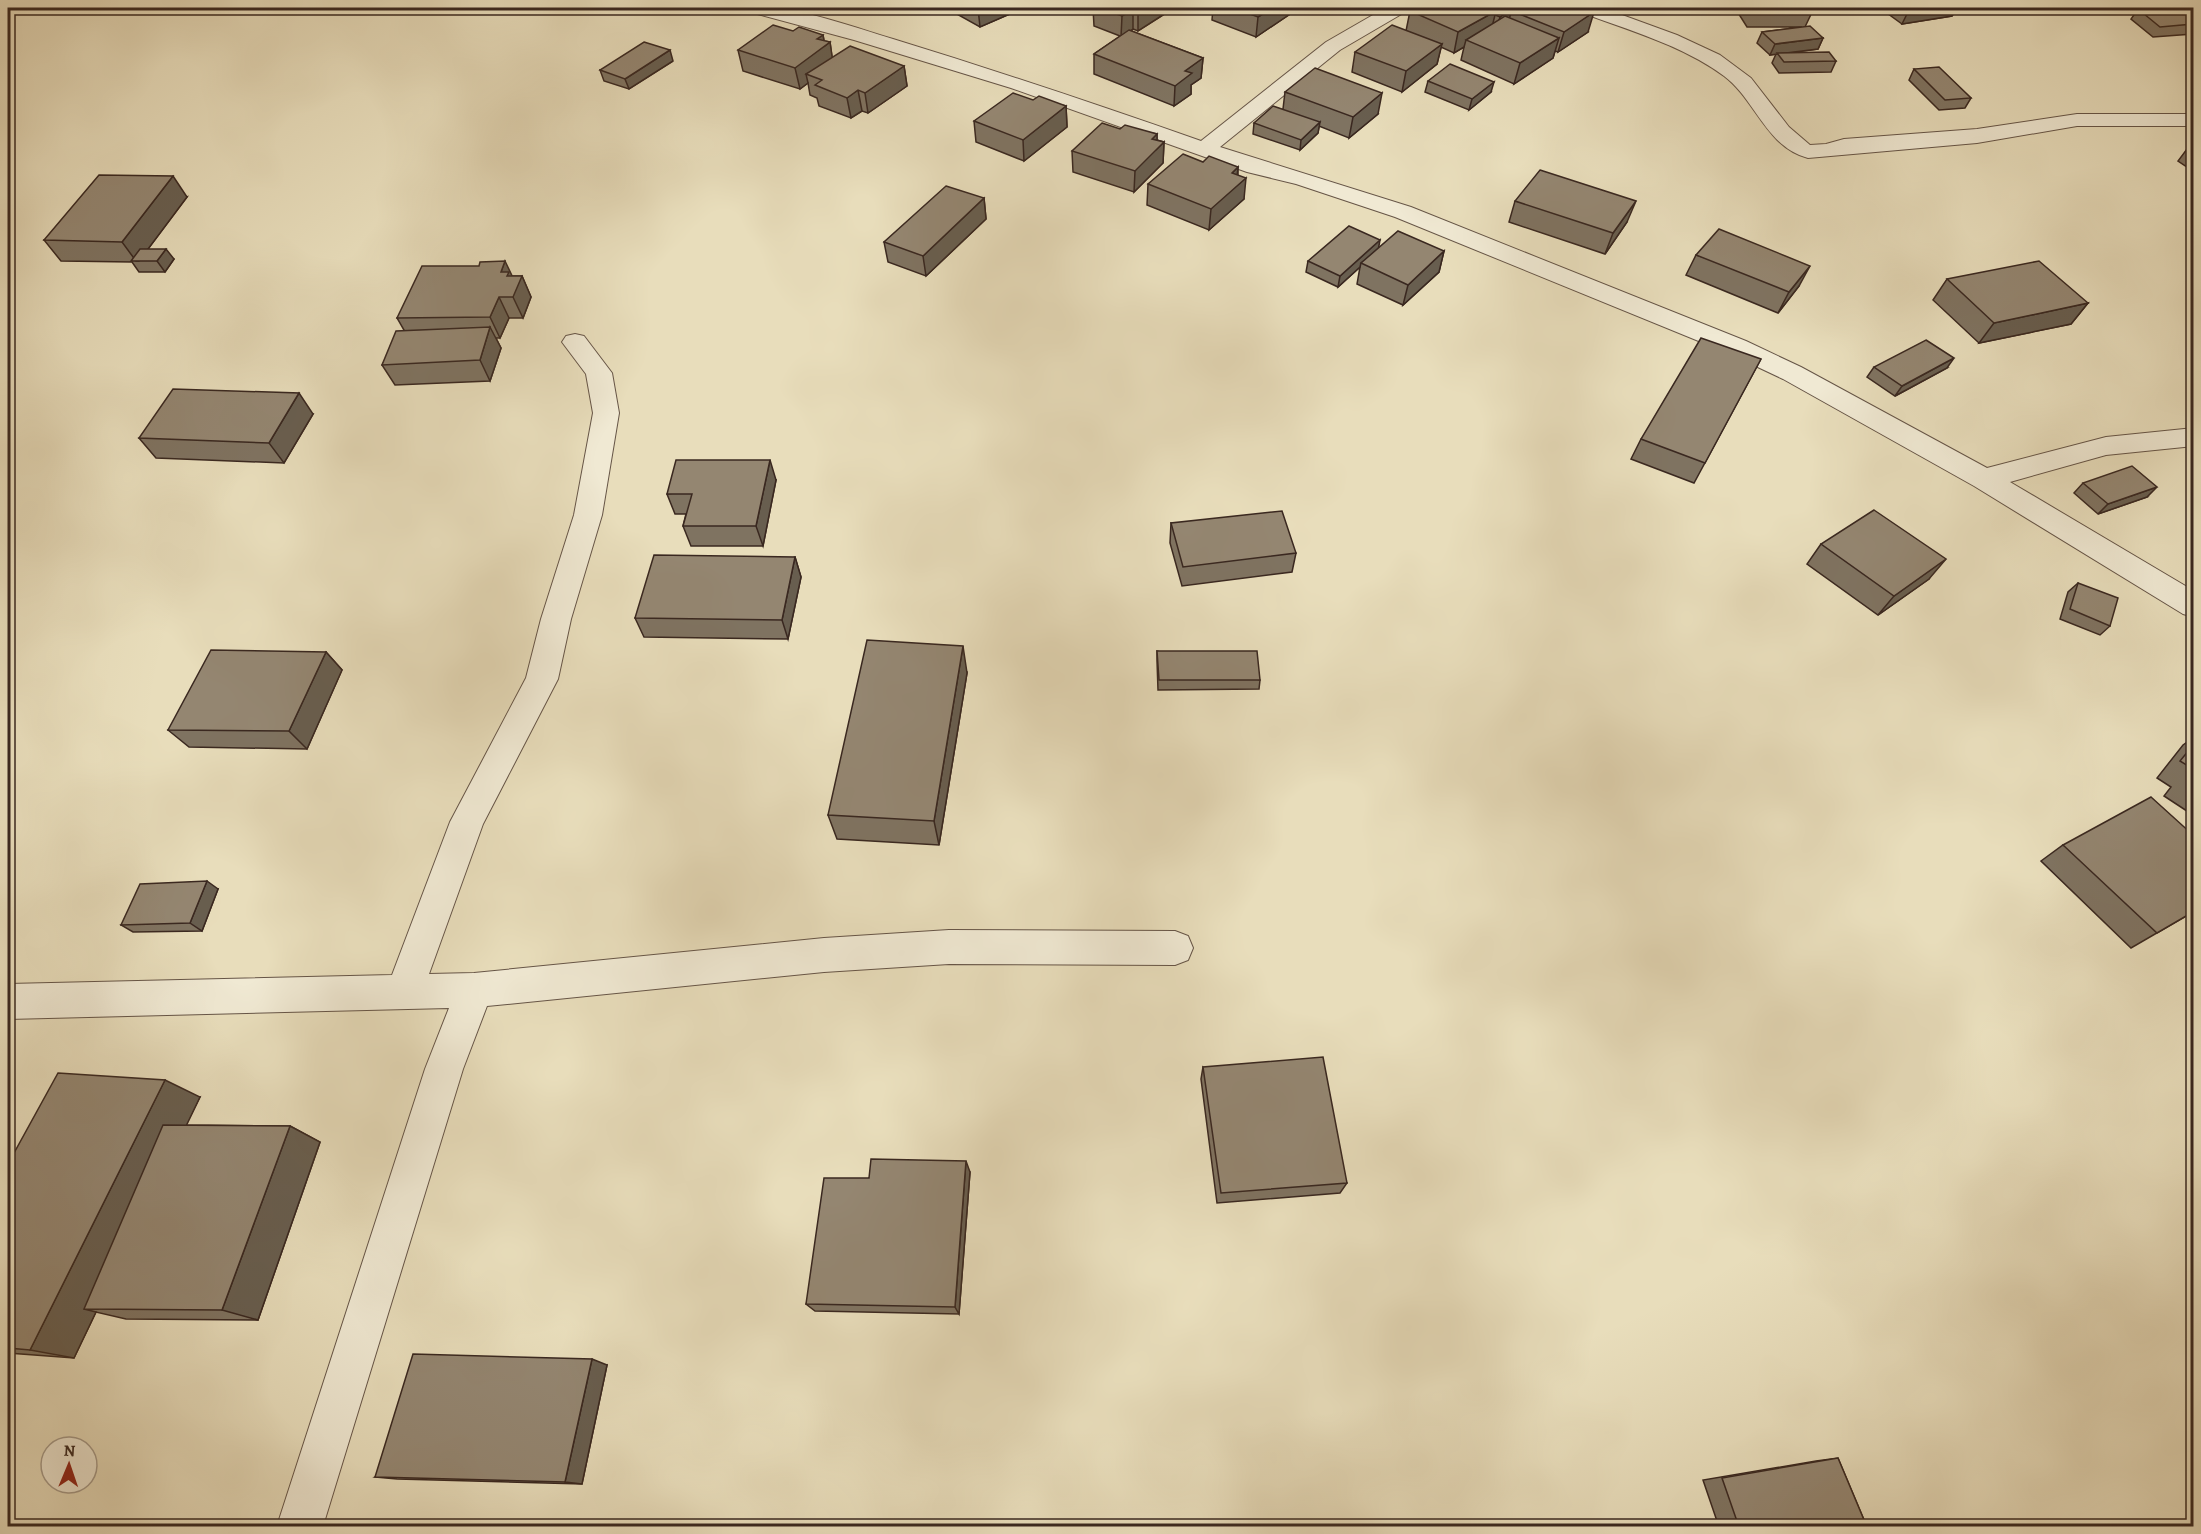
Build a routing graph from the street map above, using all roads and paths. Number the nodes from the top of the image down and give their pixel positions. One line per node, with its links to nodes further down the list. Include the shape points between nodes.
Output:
1 (758, 8): 5 (street, via 1018,84)
2 (1398, 8): 5 (street, via 1333,46)
3 (1587, 8): 4 (street, via 1697,52 1726,68 1744,82 1786,136 1808,151 1977,136 2077,120)
4 (2193, 120)
5 (1205, 148): 8 (street, via 1403,212 1737,347)
6 (575, 342): 12 (street, via 599,373 606,413 588,515 542,679 466,822)
7 (2193, 437): 8 (street, via 2106,446)
8 (1984, 479): 9 (street)
9 (2193, 606)
10 (1175, 948): 11 (street, via 949,947 824,955)
11 (474, 990): 12 (street); 14 (street, via 444,1069)
12 (404, 993): 13 (street)
13 (8, 1001)
14 (300, 1527)

